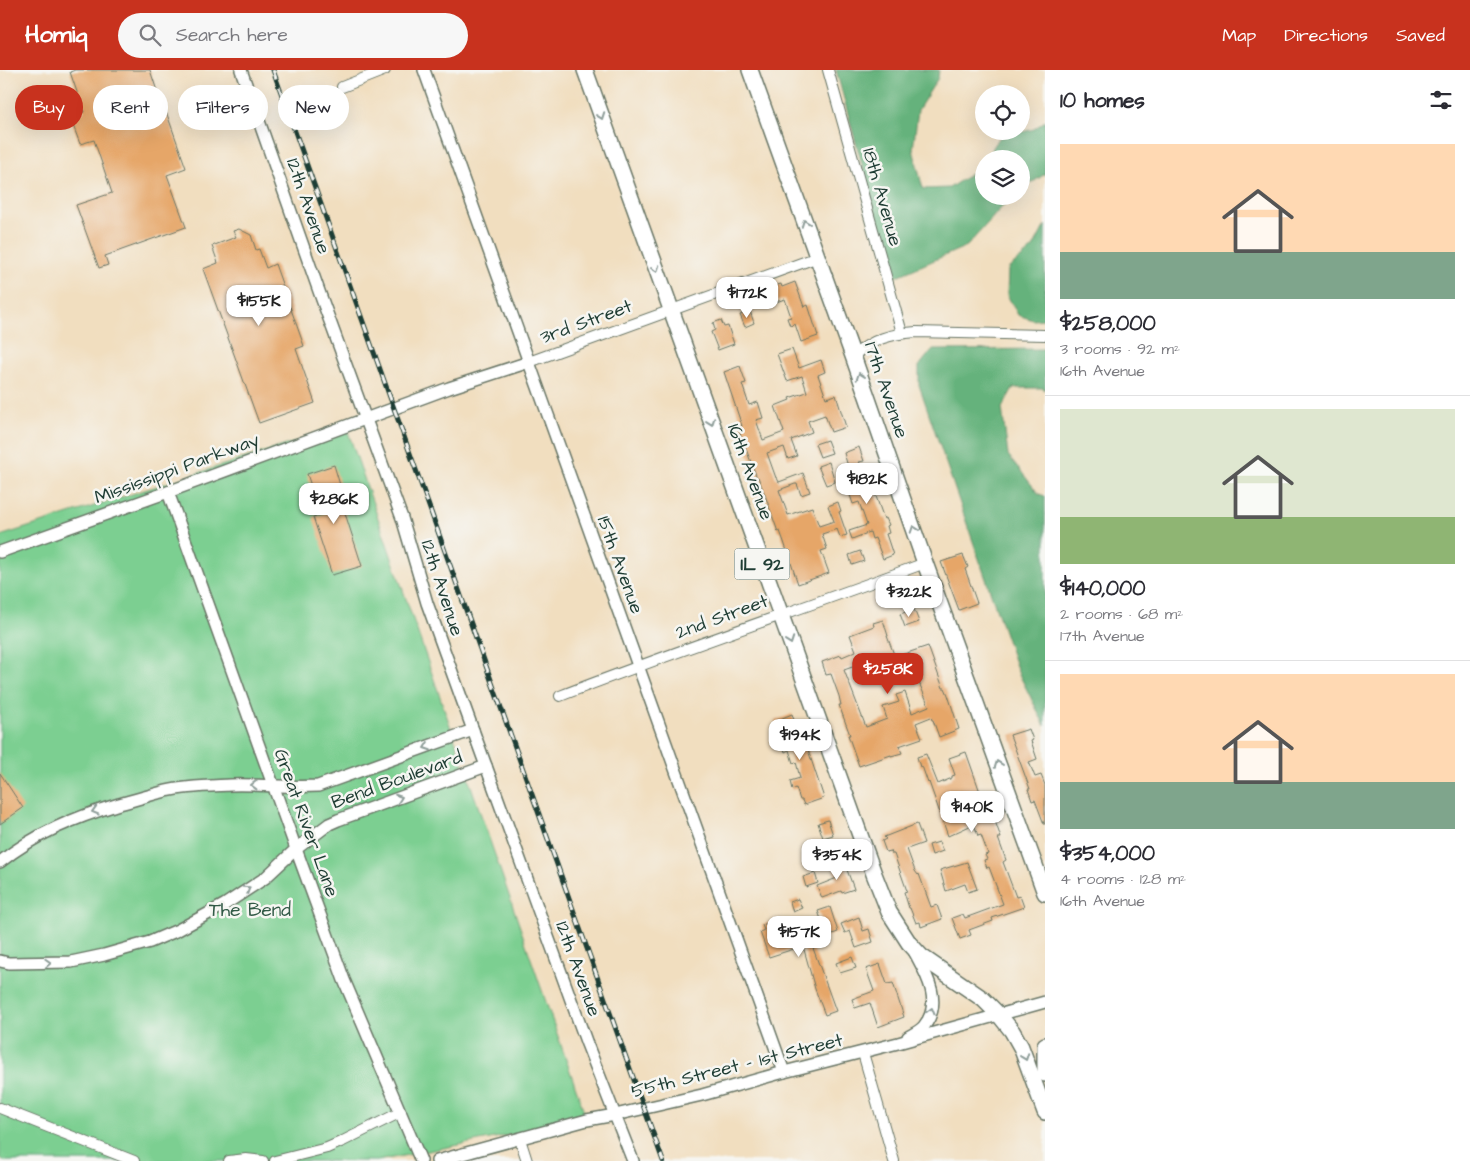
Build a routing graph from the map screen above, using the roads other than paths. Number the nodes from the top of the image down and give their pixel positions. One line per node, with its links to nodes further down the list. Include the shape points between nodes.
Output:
1 (241, 70): 14 (street, 12th Avenue)
2 (385, 70): 7 (street)
3 (424, 70): 13 (street, 15th Avenue)
4 (585, 70): 9 (main road, 16th Avenue / IL 92, one-way to 9)
5 (750, 70): 8 (main road, 17th Avenue, one-way to 5)
6 (828, 70): 10 (street, 18th Avenue)
7 (347, 85)
8 (818, 257): 9 (street, 3rd Street); 12 (main road, 17th Avenue)
9 (671, 310): 13 (street, 3rd Street); 18 (main road, 16th Avenue / IL 92, one-way to 18)
10 (902, 333): 11 (street); 12 (street, via 875,341)
11 (1045, 335)
12 (853, 356): 17 (main road, 17th Avenue, one-way to 12)
13 (528, 362): 14 (street, 3rd Street); 19 (street, 15th Avenue)
14 (367, 418): 15 (street, Mississippi Parkway); 21 (street, 12th Avenue, via 427,603)
15 (168, 492): 16 (street, Mississippi Parkway); 23 (street, Great River Lane)
16 (0, 552)
17 (925, 562): 18 (street, 2nd Street); 26 (main road, 17th Avenue, one-way to 17)
18 (780, 615): 19 (street, 2nd Street); 27 (main road, 16th Avenue / IL 92, one-way to 27, via 874,874 889,912)
19 (638, 666): 20 (street, 2nd Street); 34 (street, 15th Avenue)
20 (560, 696)
21 (473, 730): 22 (street, 12th Avenue); 23 (street, Bend Boulevard, one-way to 23, via 318,786)
22 (486, 766): 24 (street, Bend Boulevard, one-way to 22, via 338,820); 39 (street, 12th Avenue)
23 (274, 785): 24 (street, Great River Lane); 25 (street, Bend Boulevard, one-way to 25, via 168,790 85,814 50,830)
24 (296, 849): 28 (street, Bend Boulevard, one-way to 24, via 71,962 150,942 224,905 265,878); 37 (street, Great River Lane, via 344,980)
25 (0, 862)
26 (1045, 892)
27 (909, 942): 30 (main road, 16th Avenue / IL 92, via 922,957 983,999); 31 (street, one-way to 27, via 923,1027 933,1007 928,976)
28 (0, 961)
29 (1045, 1002): 30 (street, 55th Street - 1st Street)
30 (1000, 1016): 31 (street, 55th Street - 1st Street); 38 (main road, IL 92, one-way to 38, via 1021,1047)
31 (898, 1043): 33 (street, 55th Street - 1st Street)
32 (1045, 1045): 35 (main road)
33 (863, 1053): 34 (street, 55th Street - 1st Street); 49 (street)
34 (784, 1072): 39 (street, 55th Street - 1st Street)
35 (1045, 1074)
36 (0, 1108): 41 (street)
37 (401, 1112): 44 (street, via 327,1148); 45 (street, Great River Lane)
38 (1045, 1112)
39 (615, 1115): 40 (street, 55th Street - 1st Street); 48 (street, 12th Avenue)
40 (520, 1139): 46 (street, 55th Street - 1st Street); 47 (street)
41 (134, 1161)
42 (229, 1161): 43 (street)
43 (263, 1161)
44 (275, 1161)
45 (421, 1161)
46 (437, 1161)
47 (527, 1161)
48 (633, 1161)
49 (894, 1161)

